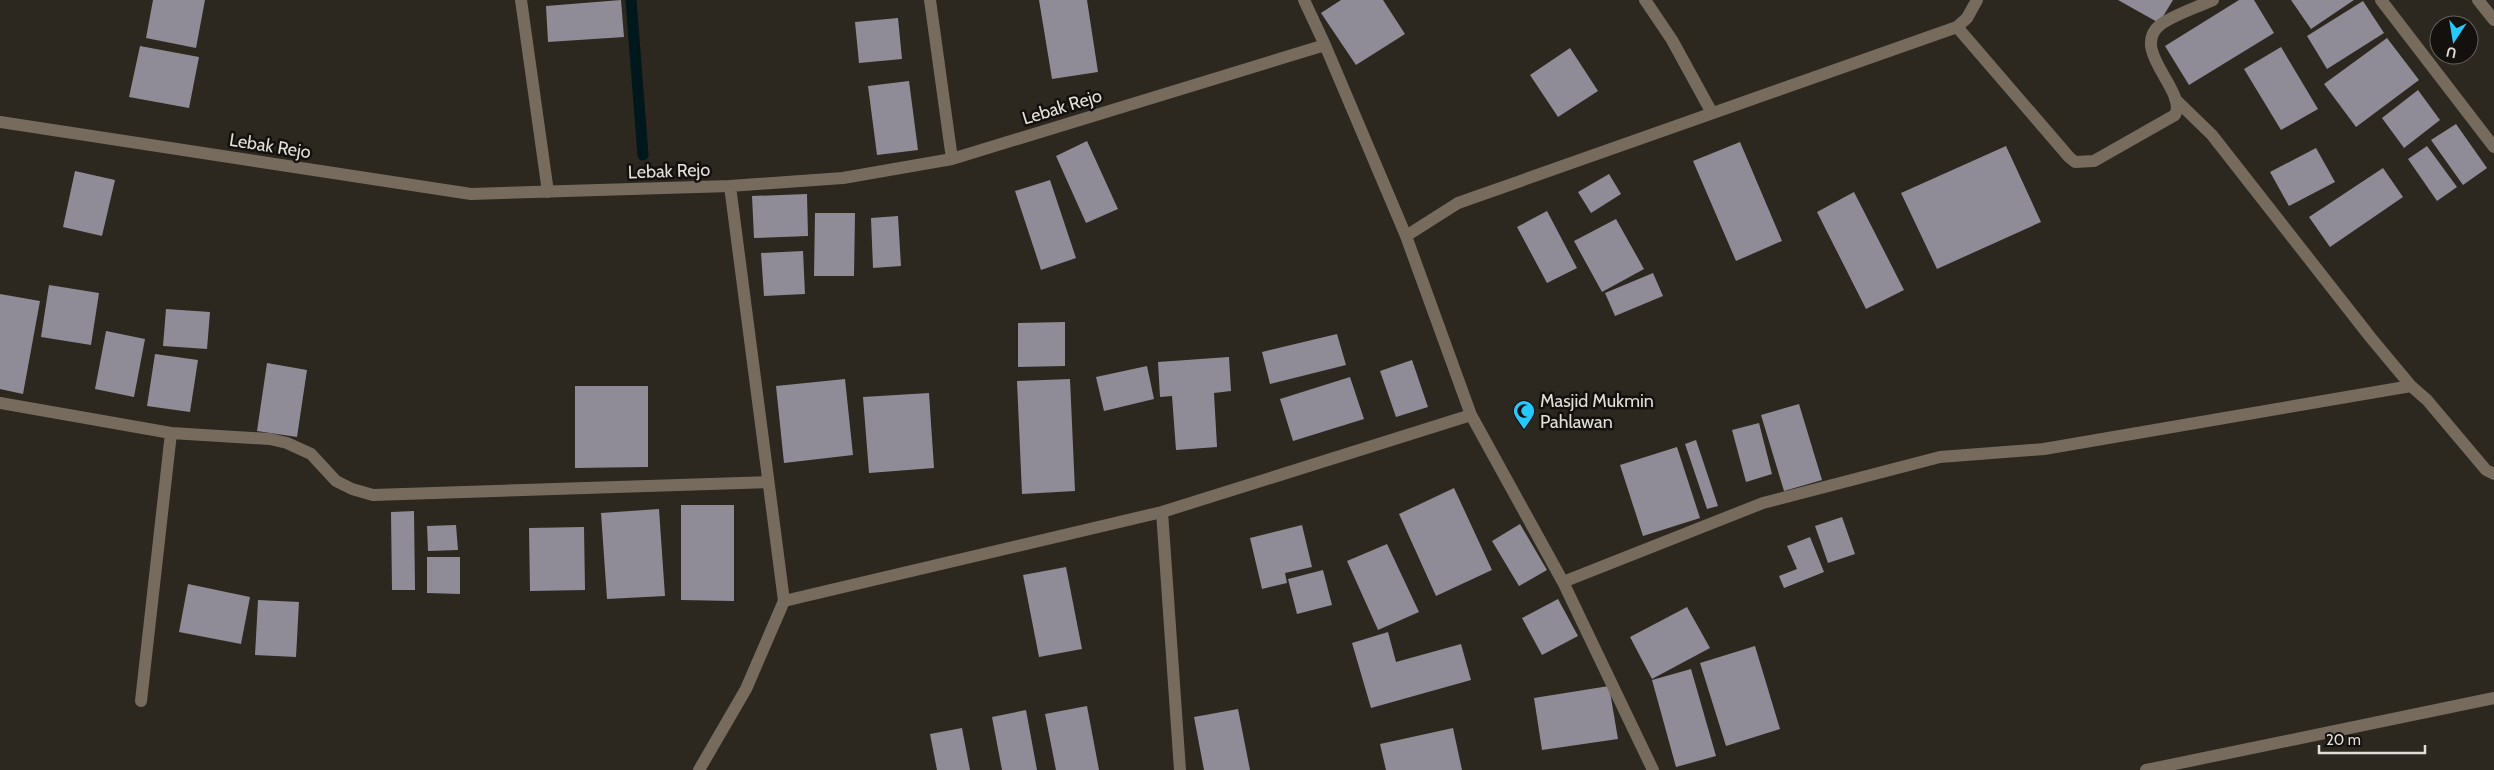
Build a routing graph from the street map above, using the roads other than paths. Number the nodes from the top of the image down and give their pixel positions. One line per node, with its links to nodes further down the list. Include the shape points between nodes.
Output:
1 (521, 0): 18 (street)
2 (930, 0): 16 (street)
3 (1304, 0): 11 (street)
4 (1645, 0): 13 (street, via 1672,40)
5 (1977, 0): 10 (street, via 1967,18)
6 (2214, 0): 12 (street, via 2160,25 2154,36 2152,52)
7 (2381, 0): 15 (street)
8 (2478, 0): 9 (street)
9 (2494, 20)
10 (1957, 27): 12 (street, via 2075,162 2094,161 2174,115 2177,109); 13 (street)
11 (1326, 44): 16 (street, Lebak Rejo); 19 (street)
12 (2175, 99): 20 (street, via 2212,135)
13 (1712, 113): 19 (street, via 1458,203)
14 (0, 122): 18 (street, Lebak Rejo, via 471,194)
15 (2494, 147)
16 (952, 159): 17 (street, Lebak Rejo, via 842,178)
17 (730, 186): 18 (street, Lebak Rejo); 25 (street)
18 (548, 192)
19 (1406, 236): 22 (street)
20 (2411, 386): 24 (street, via 2427,400 2486,470); 27 (street, via 2044,449 1940,457 1763,503)
21 (0, 404): 23 (street)
22 (1471, 415): 26 (street); 27 (street)
23 (171, 433): 25 (street, via 270,440 297,446 311,454 336,481 373,494); 30 (street)
24 (2494, 474)
25 (768, 482): 28 (street)
26 (1162, 512): 28 (street); 32 (street)
27 (1563, 582): 33 (street)
28 (784, 601): 31 (street, via 746,689)
29 (2494, 698): 34 (street)
30 (141, 700)
31 (699, 770)
32 (1180, 770)
33 (1654, 770)
34 (2146, 770)

